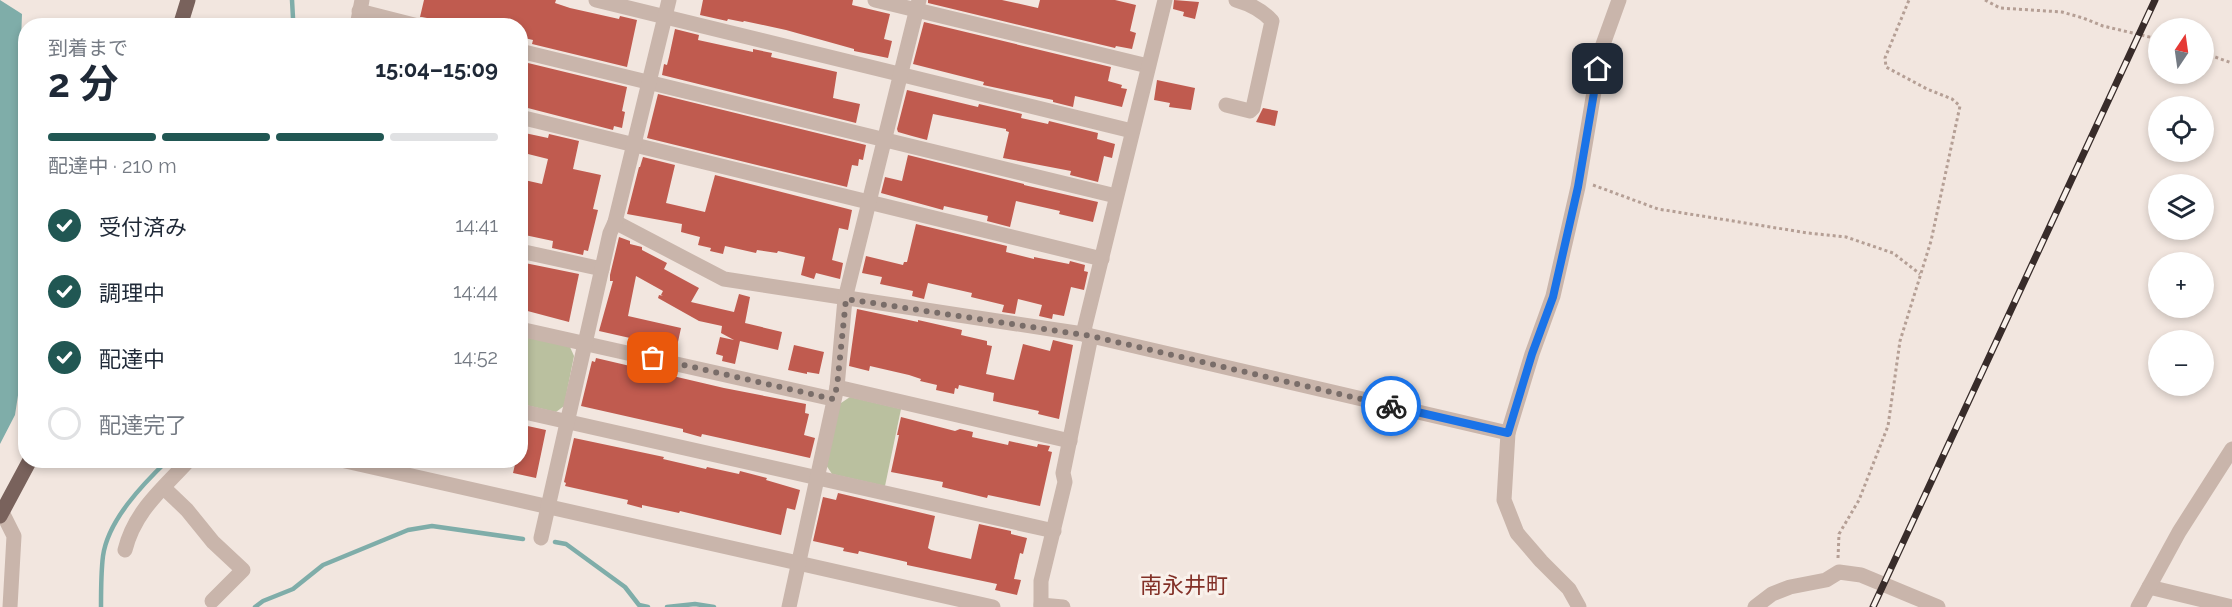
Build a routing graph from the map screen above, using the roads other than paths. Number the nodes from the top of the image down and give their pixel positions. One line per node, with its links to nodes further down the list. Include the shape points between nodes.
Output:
1 (188, 0): 11 (main road)
2 (596, 0): 10 (street)
3 (669, 0): 10 (street)
4 (875, 0): 8 (street)
5 (1236, 0): 17 (street, via 1252,5 1272,21 1253,108 1250,111)
6 (1619, 0): 35 (street, via 1601,50 1579,181 1553,297)
7 (1160, 1): 14 (street)
8 (917, 5): 14 (street); 15 (street)
9 (359, 12): 12 (street)
10 (664, 16): 15 (street); 16 (street)
11 (182, 18)
12 (384, 18)
13 (528, 53): 16 (street)
14 (1148, 66): 19 (street)
15 (900, 74): 19 (street); 20 (street)
16 (649, 82): 20 (street); 21 (street)
17 (1226, 105)
18 (528, 119): 21 (street)
19 (1132, 131): 22 (street)
20 (883, 140): 22 (street); 23 (street)
21 (633, 144): 23 (street); 24 (street)
22 (1116, 196): 26 (street)
23 (868, 202): 26 (street); 28 (street)
24 (615, 222): 27 (street); 28 (street, via 724,279)
25 (528, 253): 27 (street)
26 (1102, 259): 30 (street)
27 (602, 269): 31 (street)
28 (846, 299): 30 (street); 32 (street)
29 (528, 331): 31 (street)
30 (1087, 335): 35 (street); 36 (street)
31 (585, 343): 32 (street); 34 (street)
32 (835, 393): 36 (street); 41 (street)
33 (528, 413): 34 (street)
34 (568, 422): 41 (street); 43 (street)
35 (1508, 433): 56 (street, via 1504,500 1508,511 1517,532 1569,589)
36 (1070, 441): 45 (street)
37 (2232, 449): 49 (street)
38 (26, 468): 44 (main road)
39 (182, 468): 42 (street)
40 (376, 468): 43 (street)
41 (816, 478): 45 (street); 48 (street)
42 (164, 488): 47 (street, via 132,526); 51 (street, via 243,570)
43 (548, 507): 46 (street); 48 (street)
44 (1, 514): 50 (street, via 14,536)
45 (1054, 531): 52 (street, via 1041,580)
46 (541, 538)
47 (124, 550)
48 (797, 563): 53 (street); 54 (street)
49 (2149, 587): 59 (street); 60 (street)
50 (7, 597)
51 (212, 602)
52 (1041, 606): 55 (street)
53 (789, 607)
54 (993, 607)
55 (1063, 607)
56 (1579, 607)
57 (1755, 607): 58 (street, via 1772,594 1826,580 1839,572 1861,575)
58 (1938, 607)
59 (2138, 607)
60 (2232, 607)

